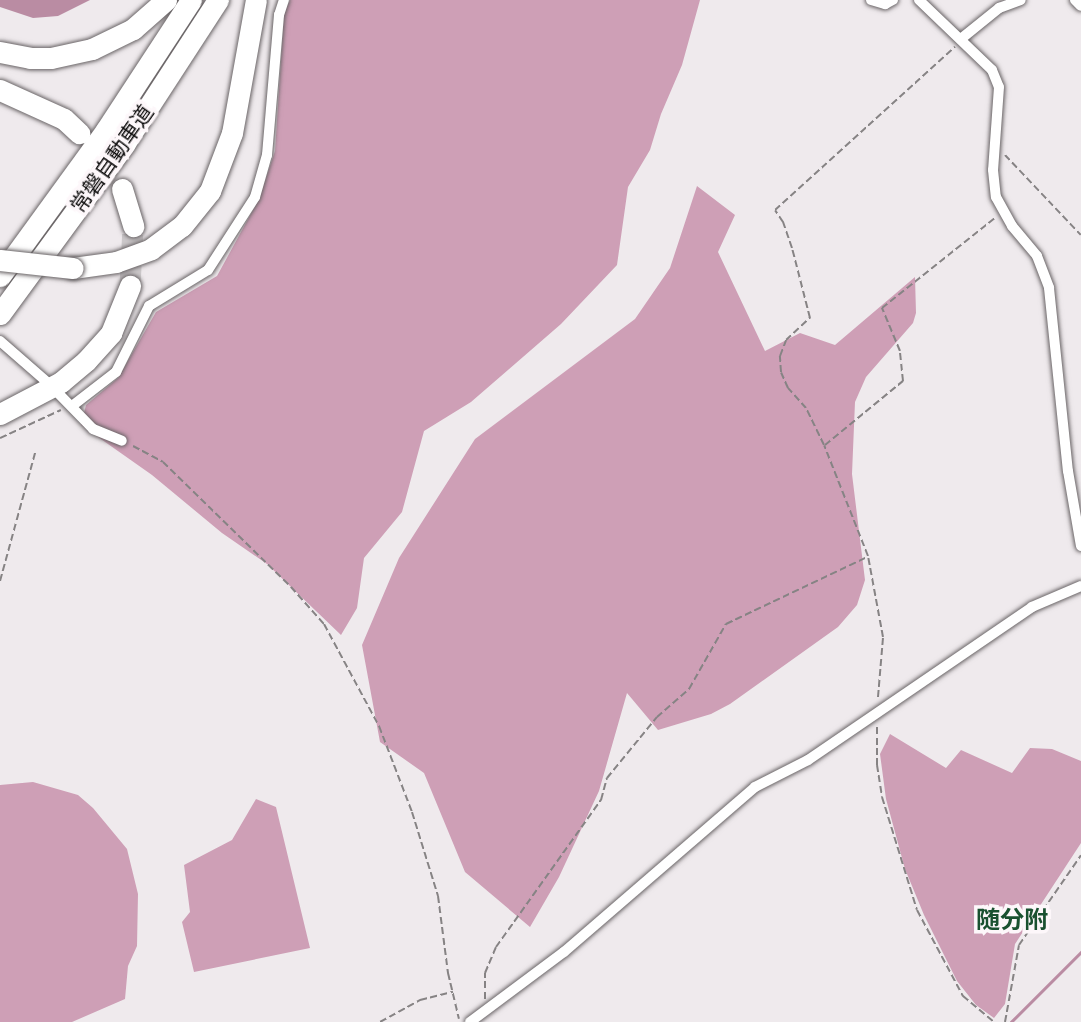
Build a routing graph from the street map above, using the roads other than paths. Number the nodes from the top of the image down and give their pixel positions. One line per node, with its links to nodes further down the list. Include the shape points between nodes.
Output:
1 (166, 0): 13 (highway, via 133,29 93,49 51,58)
2 (191, 0): 19 (highway, 常磐自動車道, via 106,130)
3 (218, 0): 21 (highway, 常磐自動車道, via 125,144)
4 (256, 0): 18 (highway, bridge, via 229,143 204,200 183,226 151,248 116,262 73,268)
5 (284, 0): 25 (street, via 267,155 255,197 208,270 149,306 117,372)
6 (871, 0): 7 (street, via 885,4)
7 (893, 0)
8 (919, 0): 12 (street)
9 (1021, 0): 12 (street, via 999,8)
10 (1075, 0): 11 (street)
11 (1081, 6)
12 (962, 38): 28 (street, via 992,70 999,87 993,170 996,197 1002,212 1037,256 1049,288 1068,471)
13 (3, 52)
14 (0, 90): 15 (highway, via 64,119)
15 (79, 133)
16 (122, 189): 17 (highway)
17 (134, 226)
18 (0, 260)
19 (0, 276)
20 (130, 286): 26 (highway, via 111,333 86,361 61,382)
21 (0, 314)
22 (0, 341): 23 (street)
23 (47, 382)
24 (59, 394): 25 (street)
25 (72, 407): 27 (street, via 93,429)
26 (0, 414)
27 (122, 441)
28 (1081, 546)
29 (1081, 586): 30 (street, via 1032,607 808,760 755,787 564,952)
30 (470, 1022)

